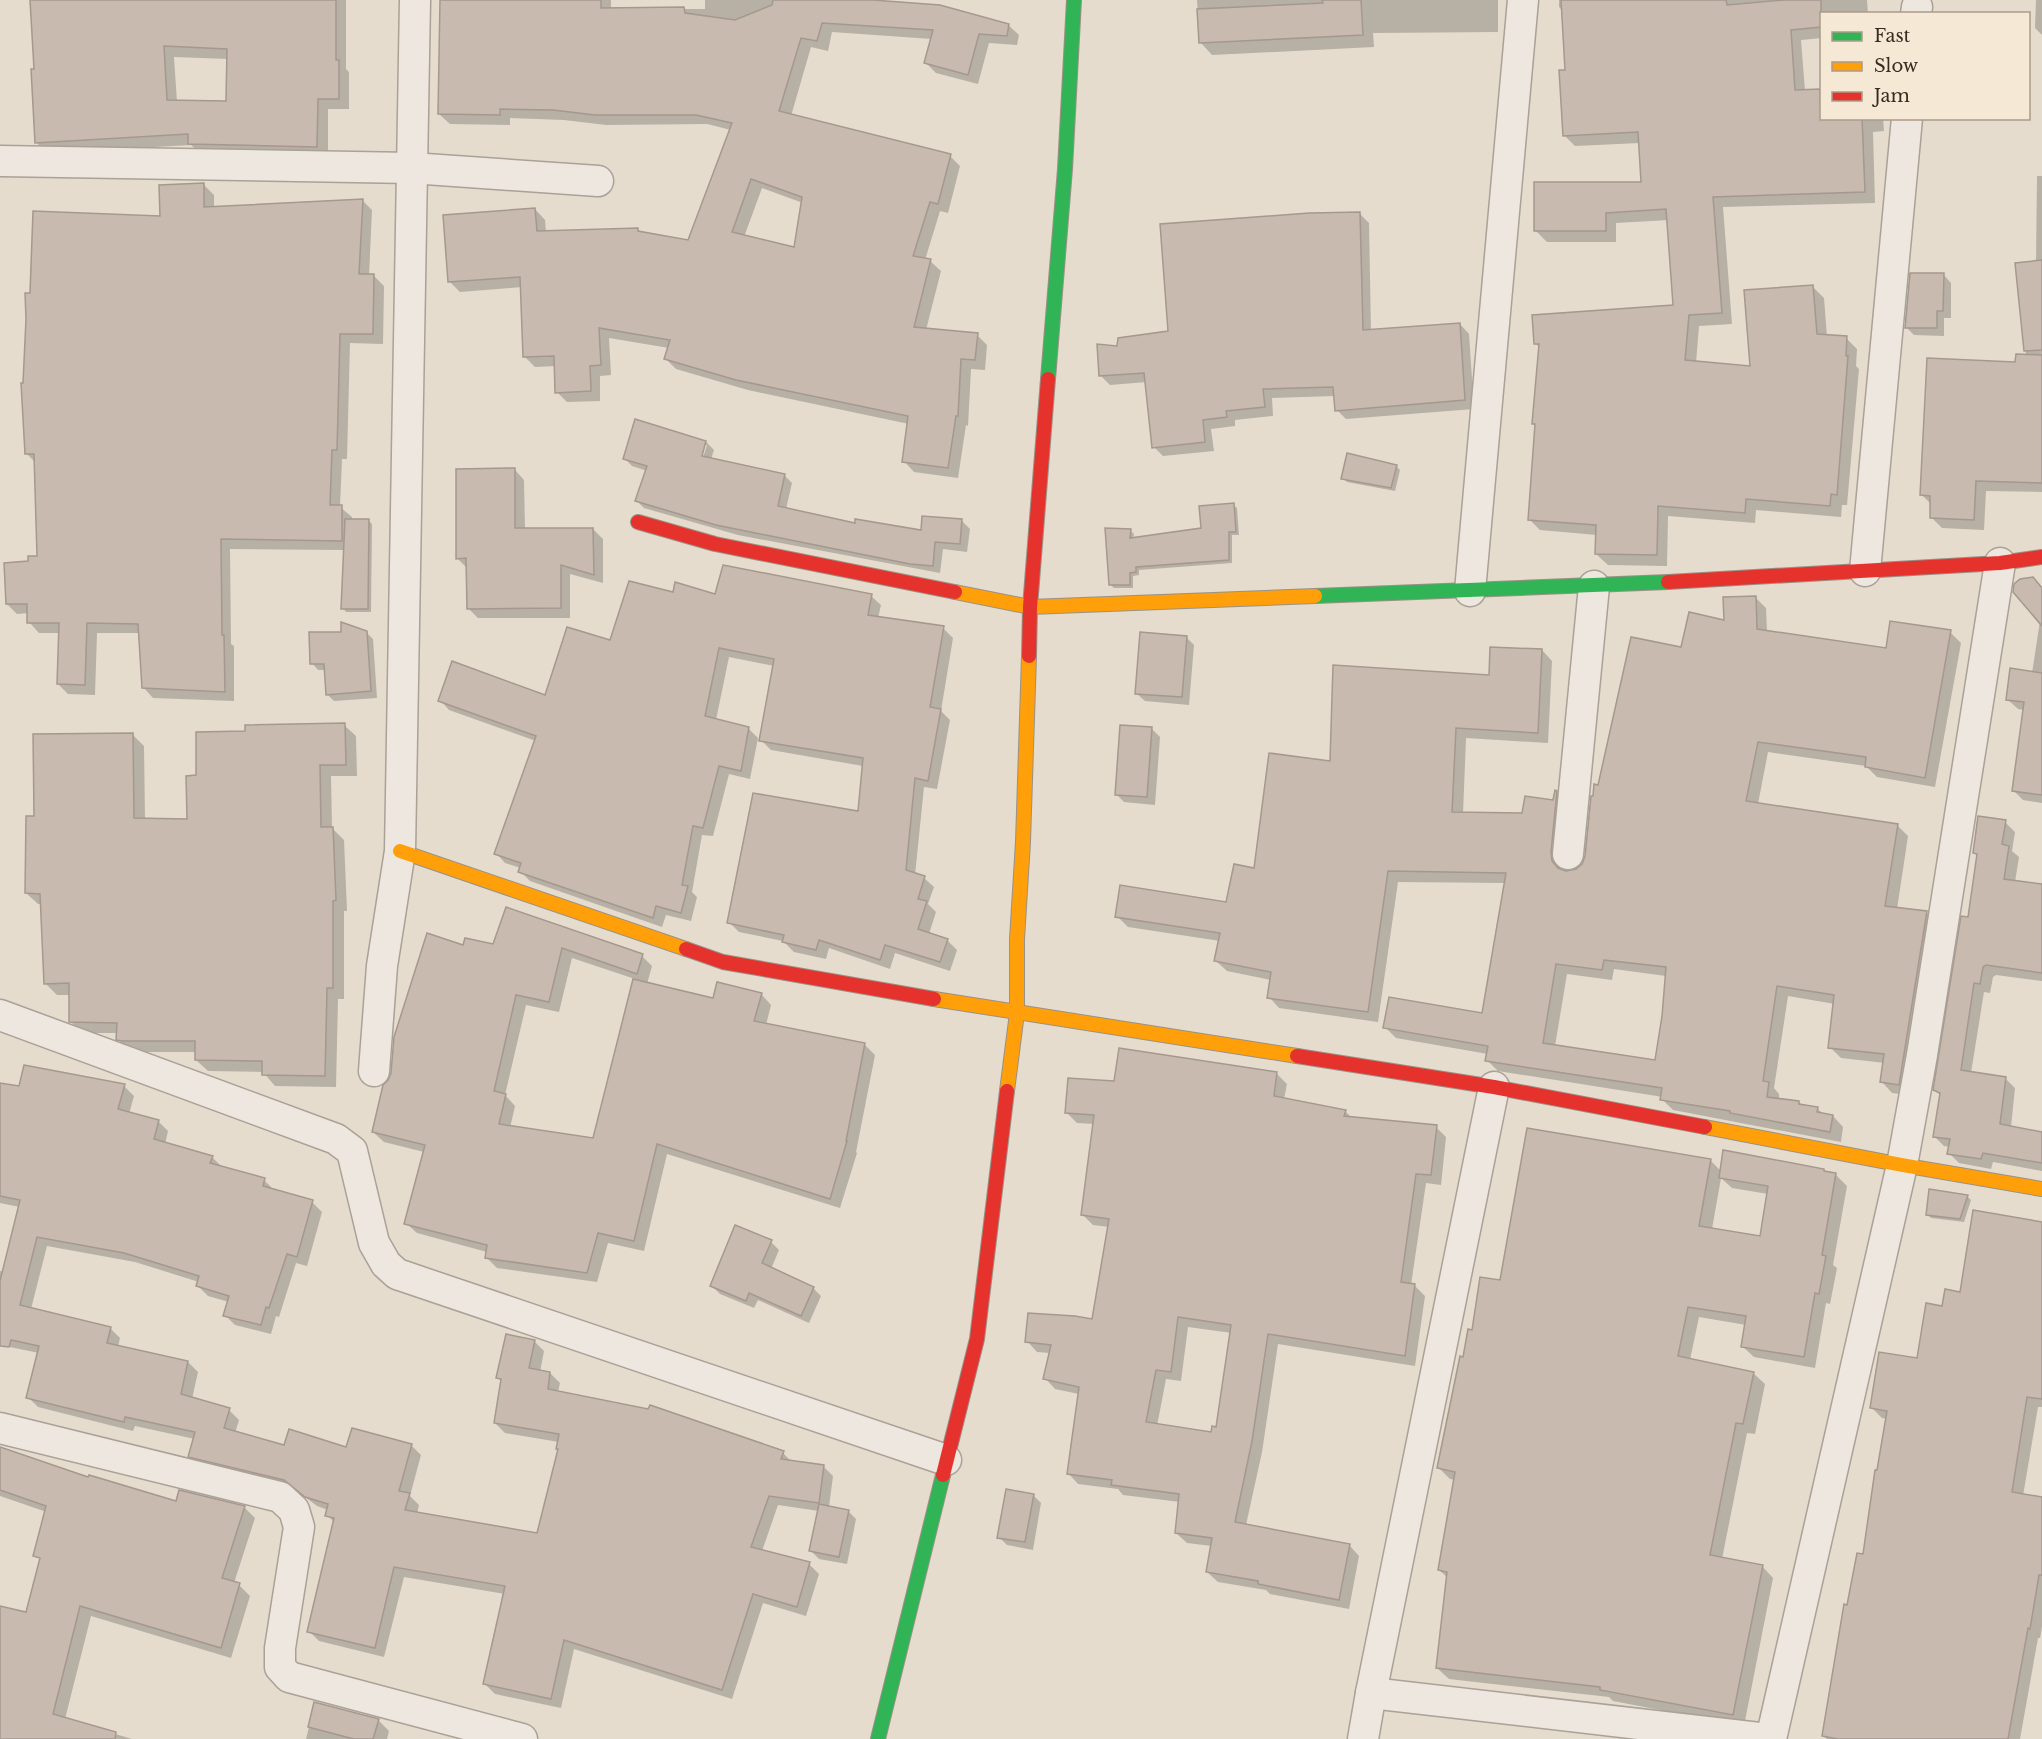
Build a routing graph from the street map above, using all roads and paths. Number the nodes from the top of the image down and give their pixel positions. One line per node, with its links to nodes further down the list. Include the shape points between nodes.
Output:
1 (415, 0): 6 (street)
2 (1074, 0): 14 (street, via 1065,169)
3 (1523, 0): 13 (street)
4 (1906, 120): 11 (street)
5 (0, 161): 6 (street)
6 (411, 168): 7 (street); 15 (street)
7 (598, 181)
8 (638, 522): 14 (street, via 715,544)
9 (2042, 557): 10 (street)
10 (2000, 563): 11 (street); 21 (street)
11 (1865, 571): 12 (street)
12 (1594, 586): 13 (street); 16 (street)
13 (1470, 591): 14 (street)
14 (1030, 607): 17 (street)
15 (400, 851): 17 (street, via 723,962); 19 (street, via 382,966)
16 (1568, 854)
17 (1017, 1013): 20 (street); 24 (street, via 977,1339)
18 (0, 1015): 24 (street, via 336,1139 352,1152 374,1243 397,1274)
19 (374, 1071)
20 (1494, 1087): 21 (street); 25 (street)
21 (1902, 1165): 22 (street); 29 (street)
22 (2042, 1189)
23 (0, 1428): 26 (street, via 280,1497 294,1510 299,1527 280,1648 280,1667 289,1677)
24 (946, 1460): 27 (street)
25 (1371, 1693): 28 (street); 29 (street)
26 (522, 1739)
27 (878, 1739)
28 (1363, 1739)
29 (1769, 1739)

